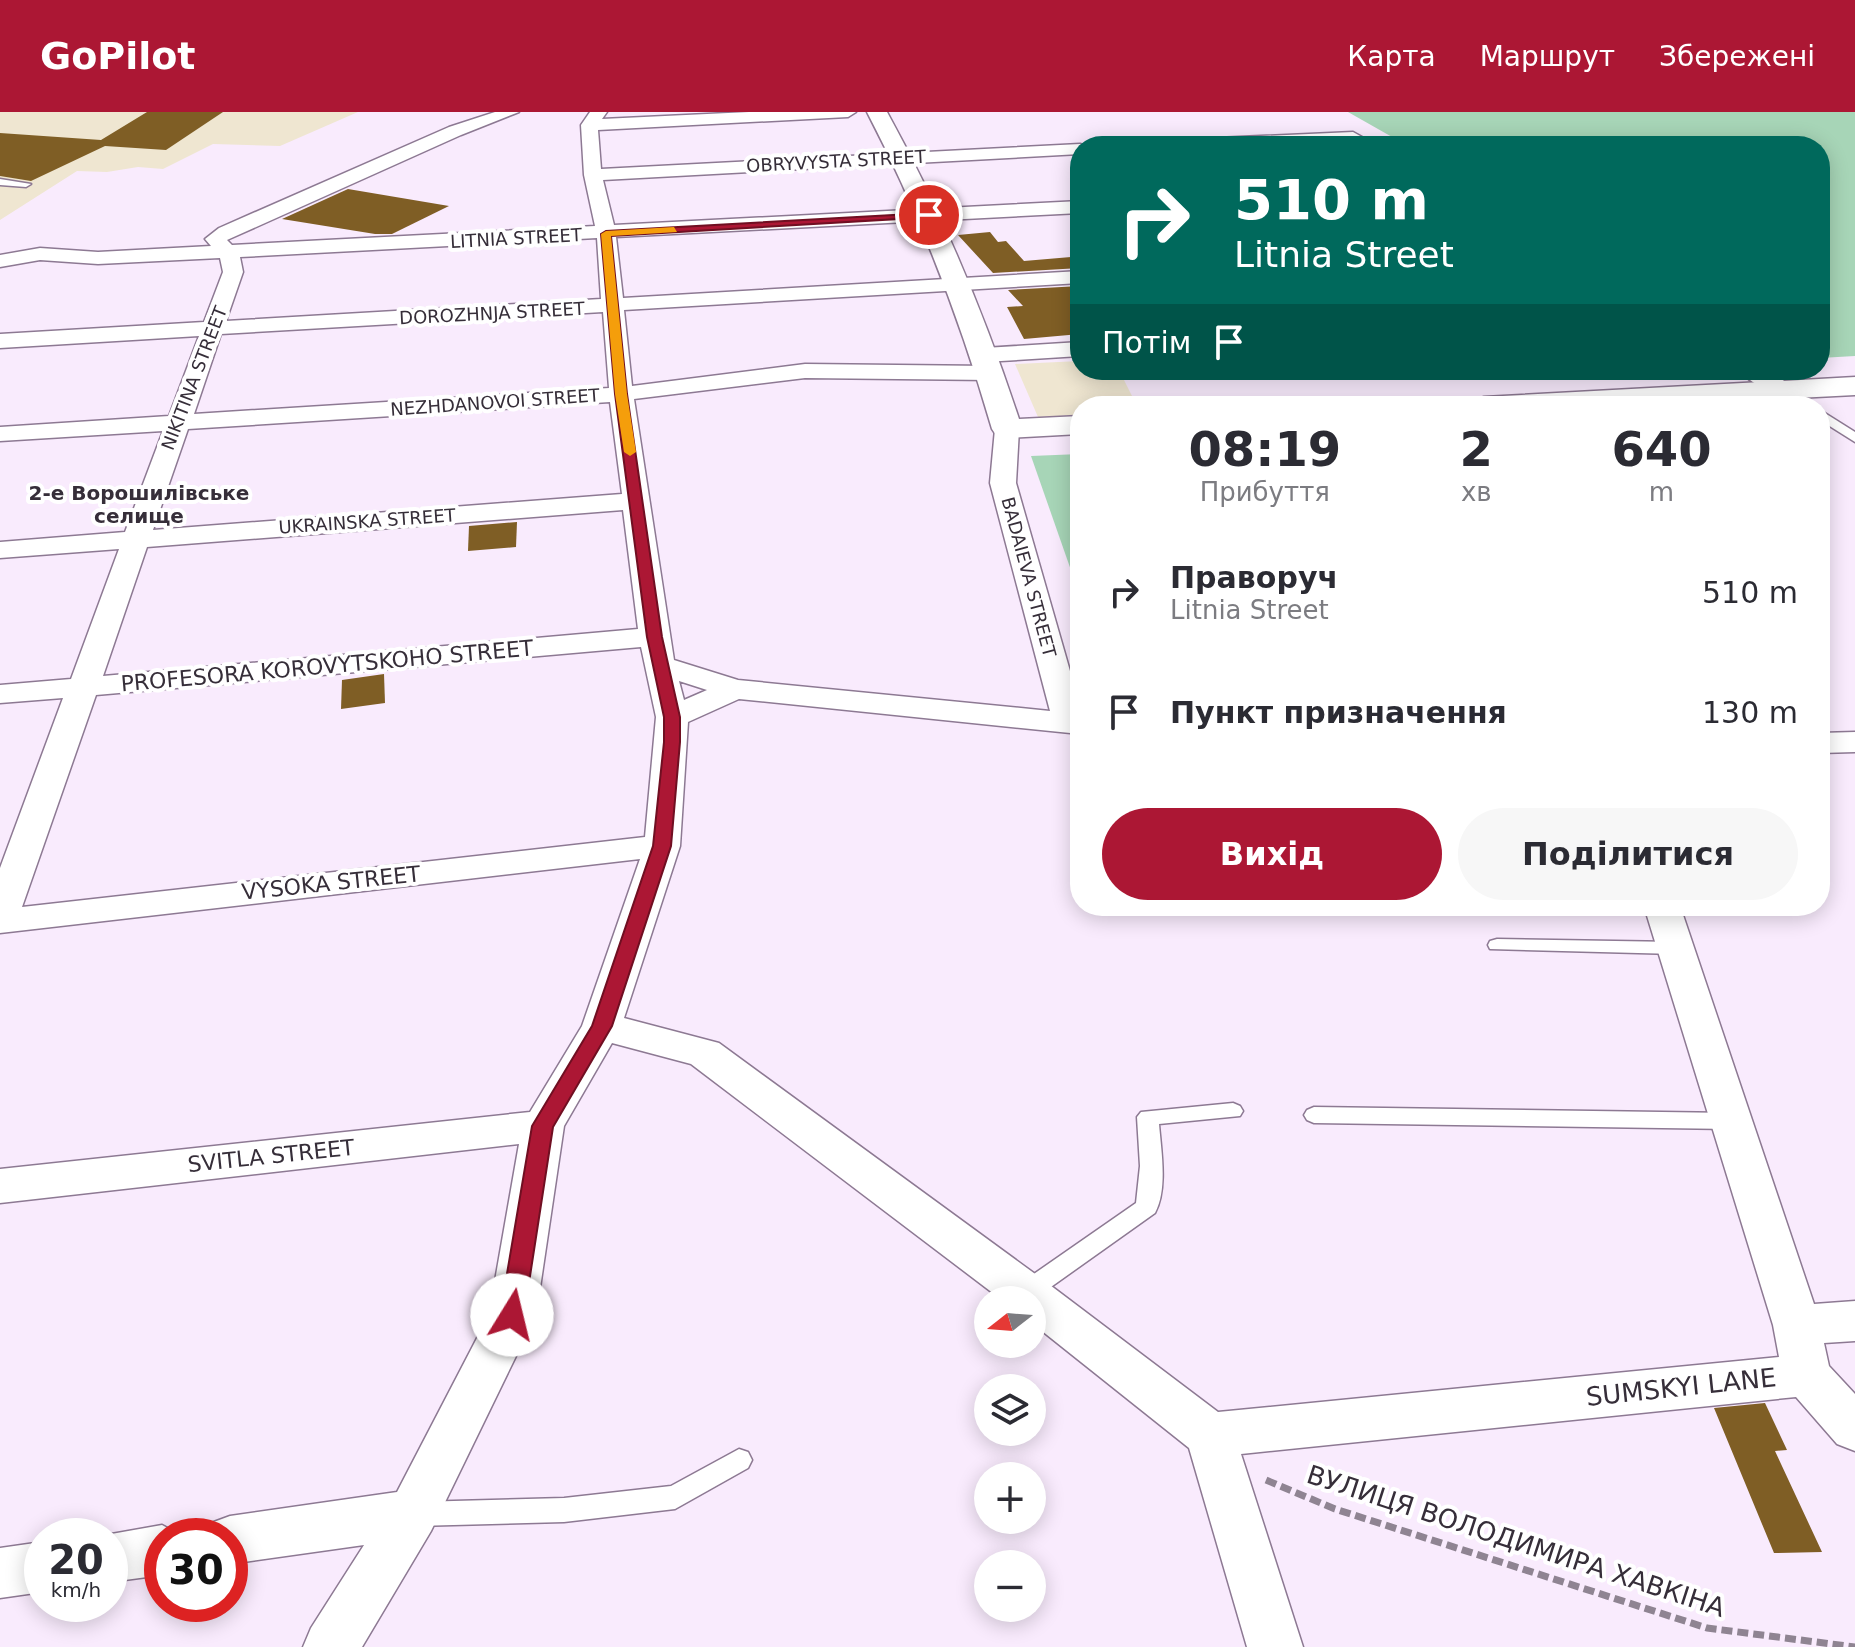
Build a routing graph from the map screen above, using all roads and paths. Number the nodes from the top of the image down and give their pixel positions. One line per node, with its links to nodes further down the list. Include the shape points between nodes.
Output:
1 (511, 112): 15 (street, via 455,131 226,232 215,239)
2 (848, 112): 4 (street)
3 (877, 112): 8 (street)
4 (594, 118): 9 (street)
5 (1321, 118): 6 (street)
6 (1351, 136)
7 (1070, 149): 8 (street, OBRYVYSTA STREET)
8 (902, 157): 9 (street, OBRYVYSTA STREET); 13 (street)
9 (593, 175): 14 (street)
10 (0, 182): 11 (lane)
11 (26, 184)
12 (1070, 208): 13 (street, LITNIA STREET)
13 (929, 215): 14 (street, LITNIA STREET); 18 (street)
14 (606, 234): 15 (street, LITNIA STREET); 19 (street)
15 (225, 250): 16 (street, LITNIA STREET, via 98,258 40,254); 20 (street, NIKITINA STREET, via 233,272)
16 (0, 261)
17 (1070, 278): 18 (street, DOROZHNJA STREET)
18 (960, 284): 19 (street, DOROZHNJA STREET); 23 (street)
19 (612, 305): 20 (street, DOROZHNJA STREET); 27 (street)
20 (214, 330): 21 (street, DOROZHNJA STREET); 31 (street, NIKITINA STREET)
21 (0, 341)
22 (1070, 351): 23 (street, NEZHDANOVOI STREET)
23 (987, 364): 27 (street, NEZHDANOVOI STREET, via 805,371); 33 (street)
24 (1768, 380): 26 (street)
25 (1855, 386): 26 (street)
26 (1784, 389): 28 (street); 29 (lane)
27 (621, 394): 31 (street, NEZHDANOVOI STREET); 36 (street)
28 (1660, 396)
29 (1794, 396)
30 (1830, 421): 35 (lane)
31 (176, 423): 34 (street, NEZHDANOVOI STREET); 37 (street, NIKITINA STREET)
32 (1070, 426): 33 (street)
33 (1007, 429): 43 (street, BADAIEVA STREET, via 1003,483 1010,514)
34 (0, 434)
35 (1855, 438)
36 (638, 501): 37 (street, UKRAINSKA STREET); 39 (street)
37 (137, 538): 38 (street, UKRAINSKA STREET); 40 (street, NIKITINA STREET)
38 (0, 550)
39 (657, 651): 40 (street, PROFESORA KOROVYTSKOHO STREET); 41 (street, PROFESORA KOROVYTSKOHO STREET); 44 (street)
40 (81, 687): 42 (street, PROFESORA KOROVYTSKOHO STREET); 49 (street, NIKITINA STREET)
41 (735, 689): 44 (street, PROFESORA KOROVYTSKOHO STREET); 45 (street, PROFESORA KOROVYTSKOHO STREET)
42 (0, 694)
43 (1070, 707)
44 (672, 717): 48 (street)
45 (1070, 722)
46 (1855, 742): 47 (street)
47 (1830, 743)
48 (662, 846): 49 (street, VYSOKA STREET); 52 (street)
49 (0, 919)
50 (1669, 927): 51 (lane); 55 (street, SUMSKYI LANE)
51 (1497, 945)
52 (602, 1026): 56 (street); 58 (street, via 705,1053)
53 (1233, 1111): 59 (lane, via 1148,1117 1147,1207)
54 (1314, 1115): 55 (lane)
55 (1732, 1121): 62 (street, SUMSKYI LANE)
56 (543, 1126): 57 (street, SVITLA STREET); 67 (street, via 512,1315)
57 (0, 1186)
58 (1018, 1286)
59 (1035, 1286)
60 (1046, 1309): 65 (street)
61 (1855, 1321): 62 (street)
62 (1797, 1325): 63 (street, SUMSKYI LANE)
63 (1807, 1375): 64 (street); 65 (street, SUMSKYI LANE)
64 (1855, 1429)
65 (1214, 1448): 72 (street); 73 (path, ВУЛИЦЯ ВОЛОДИМИРА ХАВКІНА, via 1335,1509 1707,1628)
66 (739, 1460): 67 (lane, via 675,1497 564,1510)
67 (413, 1514): 68 (street); 71 (street)
68 (248, 1537)
69 (24, 1570): 70 (street)
70 (0, 1573)
71 (331, 1647)
72 (1275, 1647)
73 (1855, 1647)

